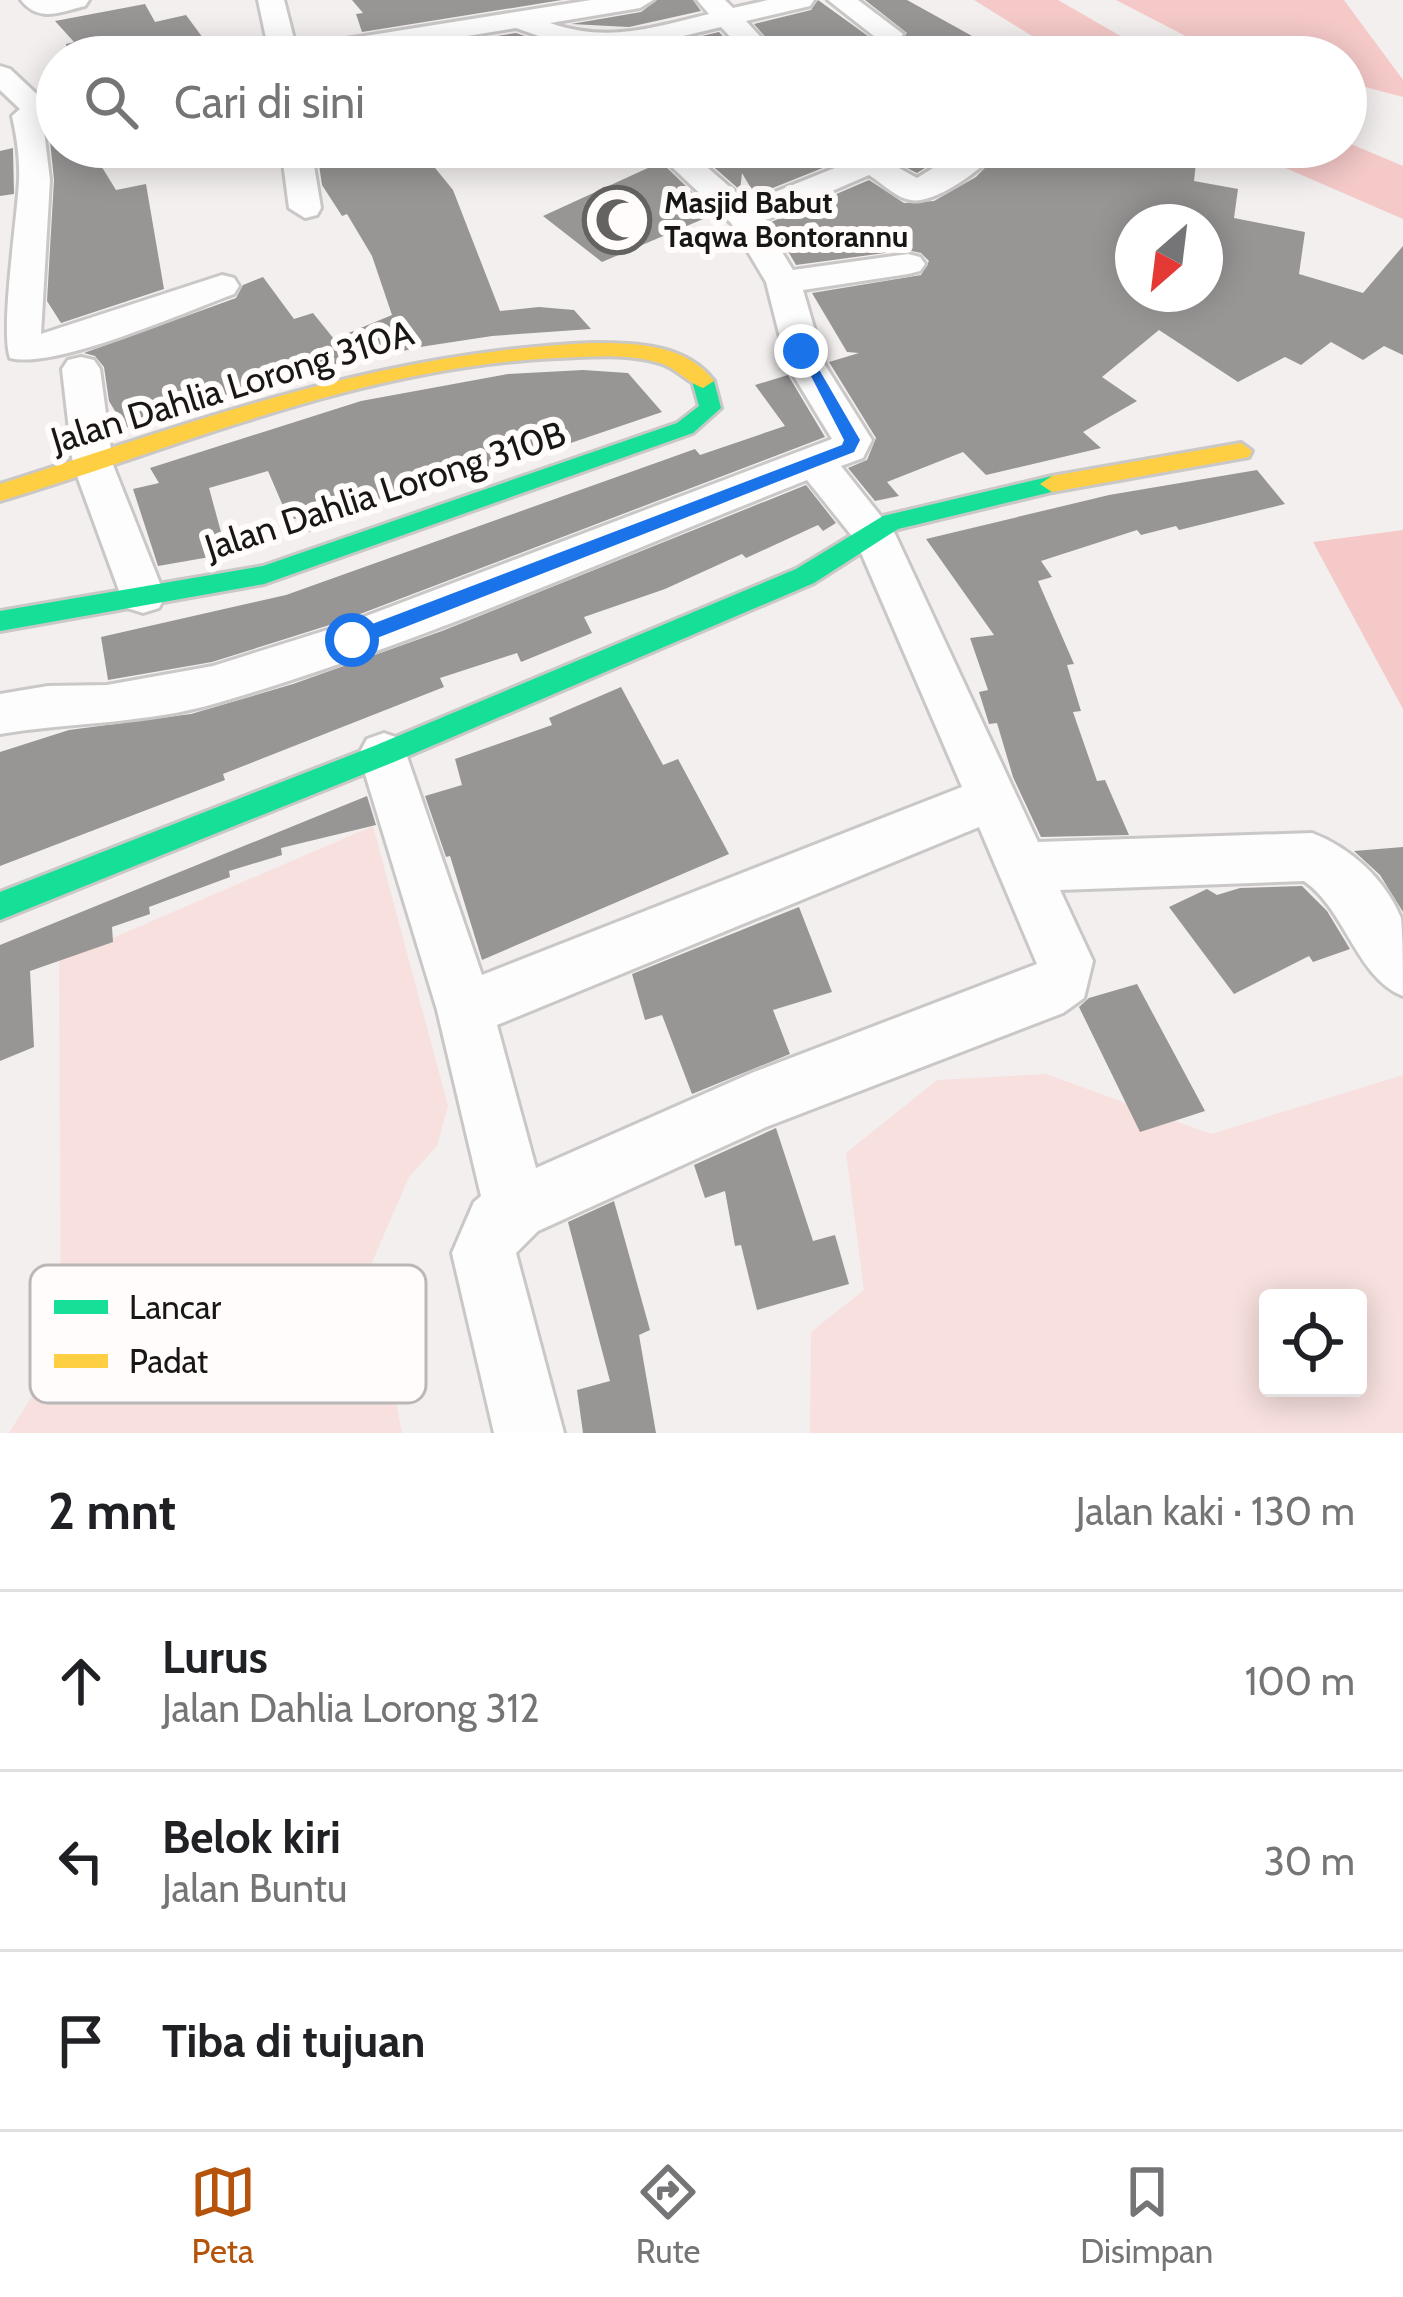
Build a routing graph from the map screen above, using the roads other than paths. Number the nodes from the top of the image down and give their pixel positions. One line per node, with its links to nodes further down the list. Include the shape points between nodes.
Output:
1 (34, 0): 2 (street, via 42,8)
2 (76, 0)
3 (271, 0): 11 (street)
4 (640, 0): 8 (street)
5 (801, 0): 7 (street)
6 (841, 0): 10 (street)
7 (717, 9): 15 (street); 16 (street)
8 (519, 20): 9 (street); 14 (street)
9 (478, 28): 12 (street); 13 (street)
10 (889, 34)
11 (280, 36)
12 (425, 36)
13 (482, 36)
14 (560, 36)
15 (661, 36)
16 (744, 36)
17 (0, 75): 18 (street)
18 (32, 116)
19 (37, 168): 28 (street, via 23,350)
20 (299, 168): 25 (street)
21 (689, 168): 26 (street)
22 (858, 168): 26 (street)
23 (881, 168): 24 (street, via 916,192)
24 (961, 168)
25 (305, 208)
26 (744, 217): 29 (street)
27 (908, 264): 29 (street)
28 (222, 286)
29 (785, 292): 33 (street, via 806,365 852,440)
30 (81, 369): 34 (street)
31 (698, 372): 34 (street, Jalan Dahlia Lorong 310A, via 669,358 616,351 460,358 342,386); 37 (street, Jalan Dahlia Lorong 310B, via 710,408 685,428 264,575)
32 (1241, 451): 36 (street, via 943,507)
33 (832, 455): 36 (street); 39 (street, via 374,632 213,685)
34 (93, 465): 35 (street, Jalan Dahlia Lorong 310A); 37 (street)
35 (0, 493)
36 (874, 534): 40 (street, via 805,576); 41 (street)
37 (143, 596): 38 (street, Jalan Dahlia Lorong 310B)
38 (0, 621)
39 (0, 714)
40 (384, 754): 43 (street); 45 (street)
41 (991, 799): 42 (street); 45 (street)
42 (1022, 867): 44 (street, via 1312,856 1343,878); 46 (street, via 1065,961 1057,985 754,1102)
43 (0, 906)
44 (1403, 969)
45 (465, 1010): 46 (street)
46 (516, 1209): 47 (street, via 496,1224 484,1253)
47 (529, 1433)

